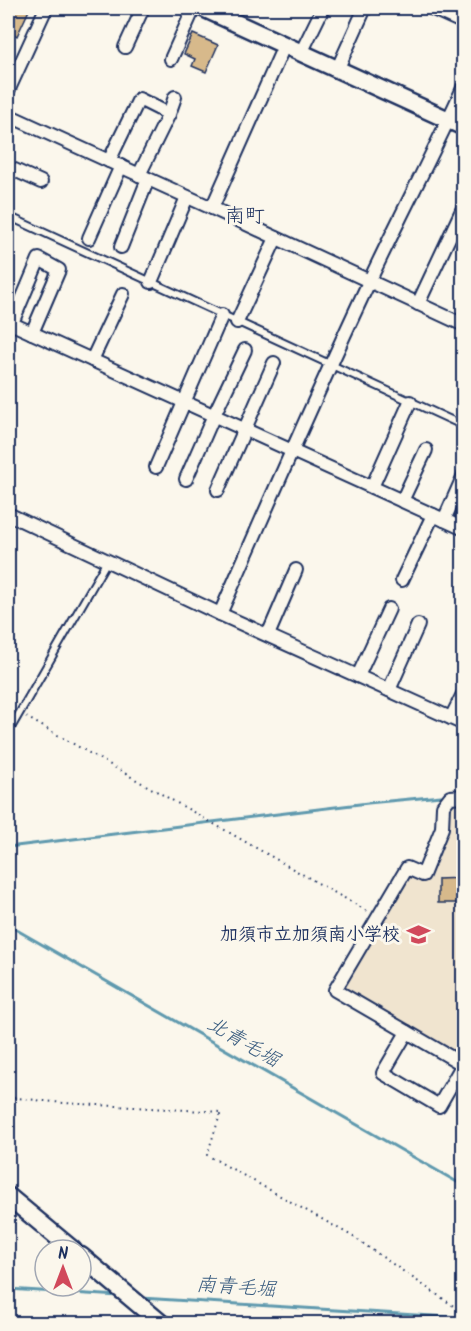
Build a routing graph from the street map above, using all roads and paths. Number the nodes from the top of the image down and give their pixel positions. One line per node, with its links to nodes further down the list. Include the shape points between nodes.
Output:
1 (46, 8): 15 (street)
2 (143, 8): 10 (street)
3 (194, 8): 12 (street)
4 (202, 8): 9 (street)
5 (323, 8): 11 (street)
6 (365, 8): 13 (street)
7 (431, 8): 8 (street)
8 (464, 23)
9 (284, 46): 11 (street); 26 (street)
10 (125, 47)
11 (302, 53): 13 (street)
12 (171, 59)
13 (337, 70): 19 (street)
14 (464, 86): 19 (street)
15 (8, 91)
16 (175, 97): 17 (street)
17 (169, 114): 20 (street, via 139,99); 22 (street)
18 (8, 115): 20 (street)
19 (456, 124): 32 (street)
20 (115, 163): 22 (street); 28 (street)
21 (8, 166): 23 (street)
22 (144, 177): 24 (street); 30 (street)
23 (40, 182)
24 (188, 196): 26 (street); 31 (street)
25 (464, 206): 34 (street)
26 (212, 208): 29 (street)
27 (8, 216): 31 (lane)
28 (89, 238)
29 (276, 238): 32 (street); 37 (street)
30 (121, 247)
31 (151, 282): 35 (lane)
32 (369, 282): 34 (street); 43 (street)
33 (123, 294): 41 (street)
34 (418, 304): 38 (street)
35 (222, 315): 37 (lane); 44 (street)
36 (10, 322): 39 (street); 39 (street, via 39,259 59,270)
37 (237, 322): 43 (lane)
38 (464, 325)
39 (32, 333): 41 (street)
40 (245, 350): 46 (street)
41 (92, 360): 44 (street)
42 (274, 363): 48 (street)
43 (331, 366): 45 (lane); 49 (street)
44 (184, 402): 46 (street); 51 (street)
45 (410, 402): 47 (lane); 54 (street)
46 (214, 415): 48 (street); 53 (street)
47 (464, 426)
48 (246, 430): 49 (street); 55 (street)
49 (292, 450): 54 (street); 64 (street)
50 (426, 450): 56 (street)
51 (156, 467)
52 (464, 475): 58 (street)
53 (186, 480)
54 (372, 487): 56 (street)
55 (218, 490)
56 (402, 501): 58 (street)
57 (8, 514): 60 (street)
58 (438, 518): 59 (street); 62 (street)
59 (464, 529)
60 (107, 561): 64 (street); 70 (lane)
61 (296, 570): 66 (street)
62 (402, 580)
63 (389, 609): 67 (street)
64 (220, 614): 66 (street)
65 (418, 626): 68 (street)
66 (268, 635): 67 (street)
67 (358, 676): 68 (street)
68 (389, 690): 71 (street)
69 (464, 692): 71 (street)
70 (19, 713): 73 (lane); 75 (path)
71 (451, 718): 72 (street)
72 (464, 724)
73 (8, 733)
74 (464, 796): 75 (street, via 450,797 443,806 442,828 423,874 407,868)
75 (377, 917): 76 (street, via 335,990)
76 (407, 1032): 77 (street); 77 (street, via 383,1073 439,1106)
77 (463, 1064)
78 (8, 1097): 82 (path, via 221,1112 207,1155 352,1236 455,1307)
79 (8, 1196): 80 (street)
80 (59, 1238)
81 (93, 1266): 83 (street)
82 (464, 1307)
83 (162, 1323)

